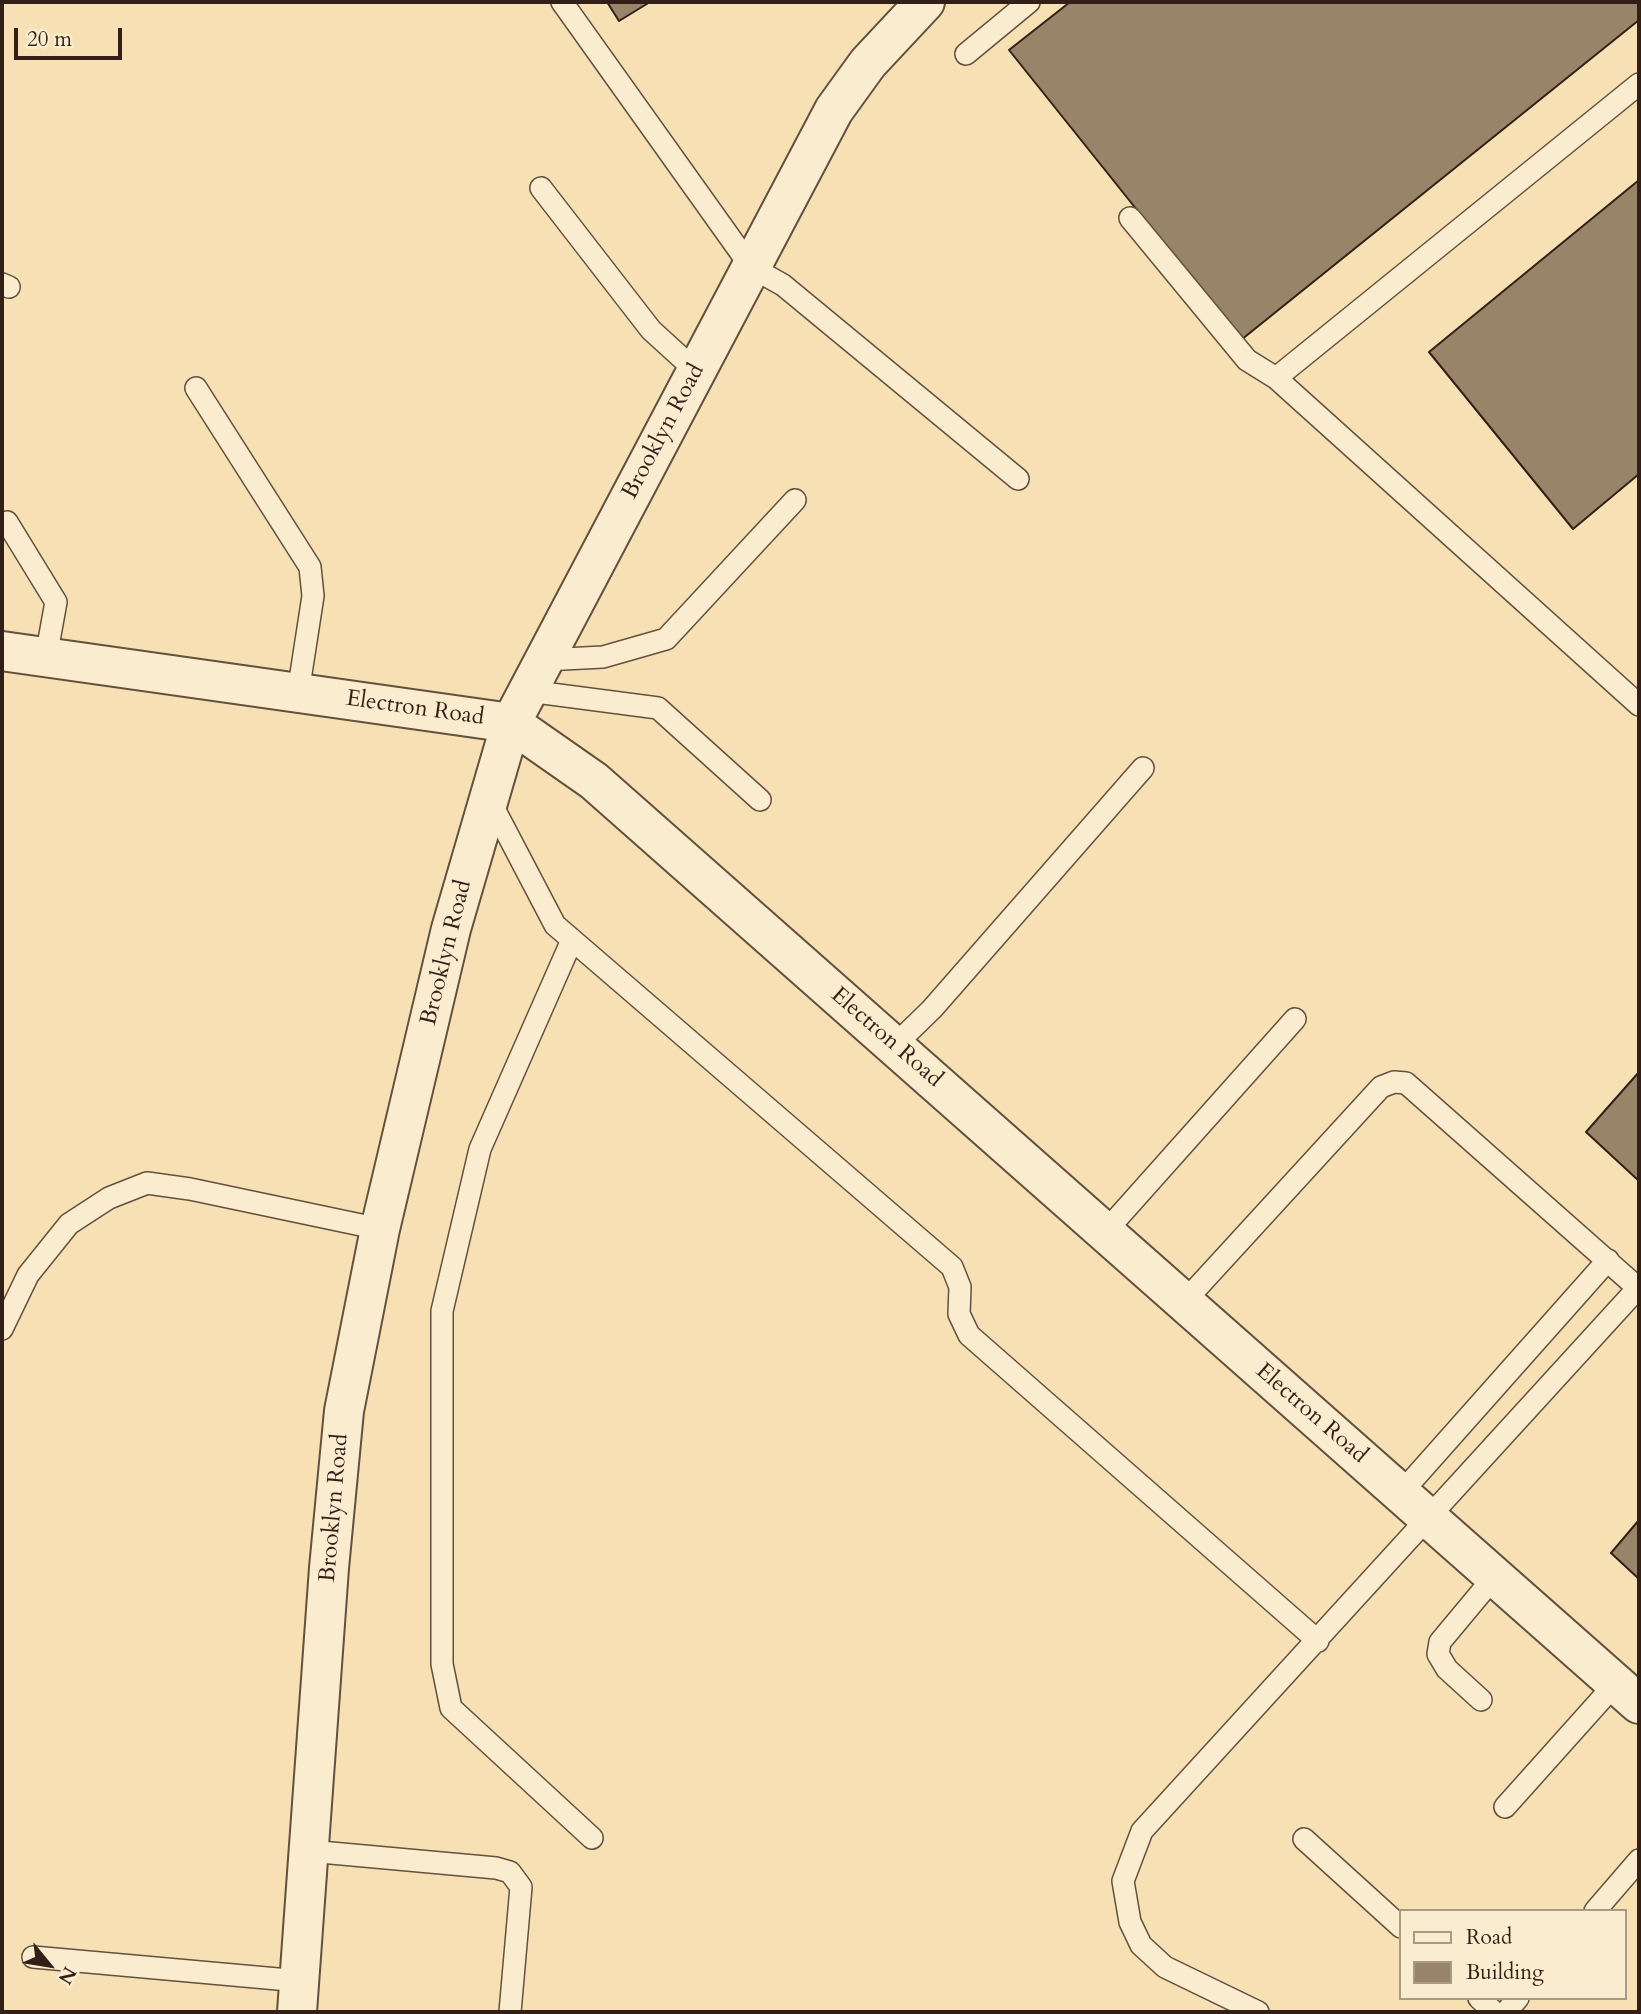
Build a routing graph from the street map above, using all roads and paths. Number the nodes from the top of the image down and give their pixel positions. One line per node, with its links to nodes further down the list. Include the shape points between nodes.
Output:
1 (562, 2): 8 (lane)
2 (925, 2): 8 (street, Brooklyn Road, via 868,63 834,110)
3 (1028, 2): 4 (lane)
4 (965, 54)
5 (1639, 85): 10 (lane)
6 (541, 188): 9 (lane, via 651,330)
7 (1130, 218): 10 (lane, via 1247,360)
8 (751, 267): 9 (street, Brooklyn Road); 12 (lane, via 783,285)
9 (696, 372): 17 (street, Brooklyn Road)
10 (1276, 378): 19 (lane)
11 (195, 388): 18 (lane, via 310,567 312,607)
12 (1018, 479)
13 (795, 500): 17 (lane, via 666,639 603,657)
14 (7, 522): 16 (lane, via 56,602)
15 (2, 651): 16 (street, Electron Road)
16 (46, 657): 18 (street, Electron Road)
17 (527, 691): 18 (street, Electron Road); 21 (street, Brooklyn Road); 22 (lane, via 658,708); 25 (street, Electron Road, via 594,781)
18 (298, 693)
19 (1639, 705)
20 (1143, 768): 25 (lane)
21 (489, 799): 23 (lane, via 555,925); 26 (street, Brooklyn Road, via 451,929)
22 (760, 800)
23 (572, 940): 35 (lane, via 951,1267 960,1287 959,1314 969,1335); 39 (lane, via 480,1149 442,1311 442,1664 451,1708)
24 (1295, 1019): 27 (lane)
25 (894, 1046): 27 (street, Electron Road)
26 (380, 1229): 31 (lane, via 147,1183 109,1198 69,1224 28,1275); 41 (street, Brooklyn Road, via 344,1411)
27 (1105, 1232): 30 (street, Electron Road)
28 (1608, 1260): 29 (lane); 30 (lane, via 1406,1083 1394,1082 1381,1087); 32 (lane)
29 (1639, 1289): 33 (lane)
30 (1184, 1302): 32 (street, Electron Road)
31 (2, 1329)
32 (1401, 1493): 33 (street, Electron Road)
33 (1430, 1519): 34 (street, Electron Road); 35 (lane)
34 (1495, 1576): 36 (street, Electron Road); 37 (lane, via 1440,1642 1438,1654 1447,1669)
35 (1318, 1641): 49 (lane, via 1142,1831 1123,1881 1130,1922 1142,1945 1165,1967)
36 (1627, 1693): 38 (lane)
37 (1481, 1700)
38 (1505, 1807)
39 (592, 1838)
40 (1304, 1839): 44 (lane)
41 (309, 1852): 46 (street, Brooklyn Road); 48 (lane, via 510,1872 521,1887)
42 (1639, 1860): 43 (lane)
43 (1597, 1909)
44 (1400, 1926)
45 (33, 1956): 46 (lane)
46 (299, 1996)
47 (1481, 2000): 50 (lane)
48 (510, 2012)
49 (1258, 2012)
50 (1494, 2012)

